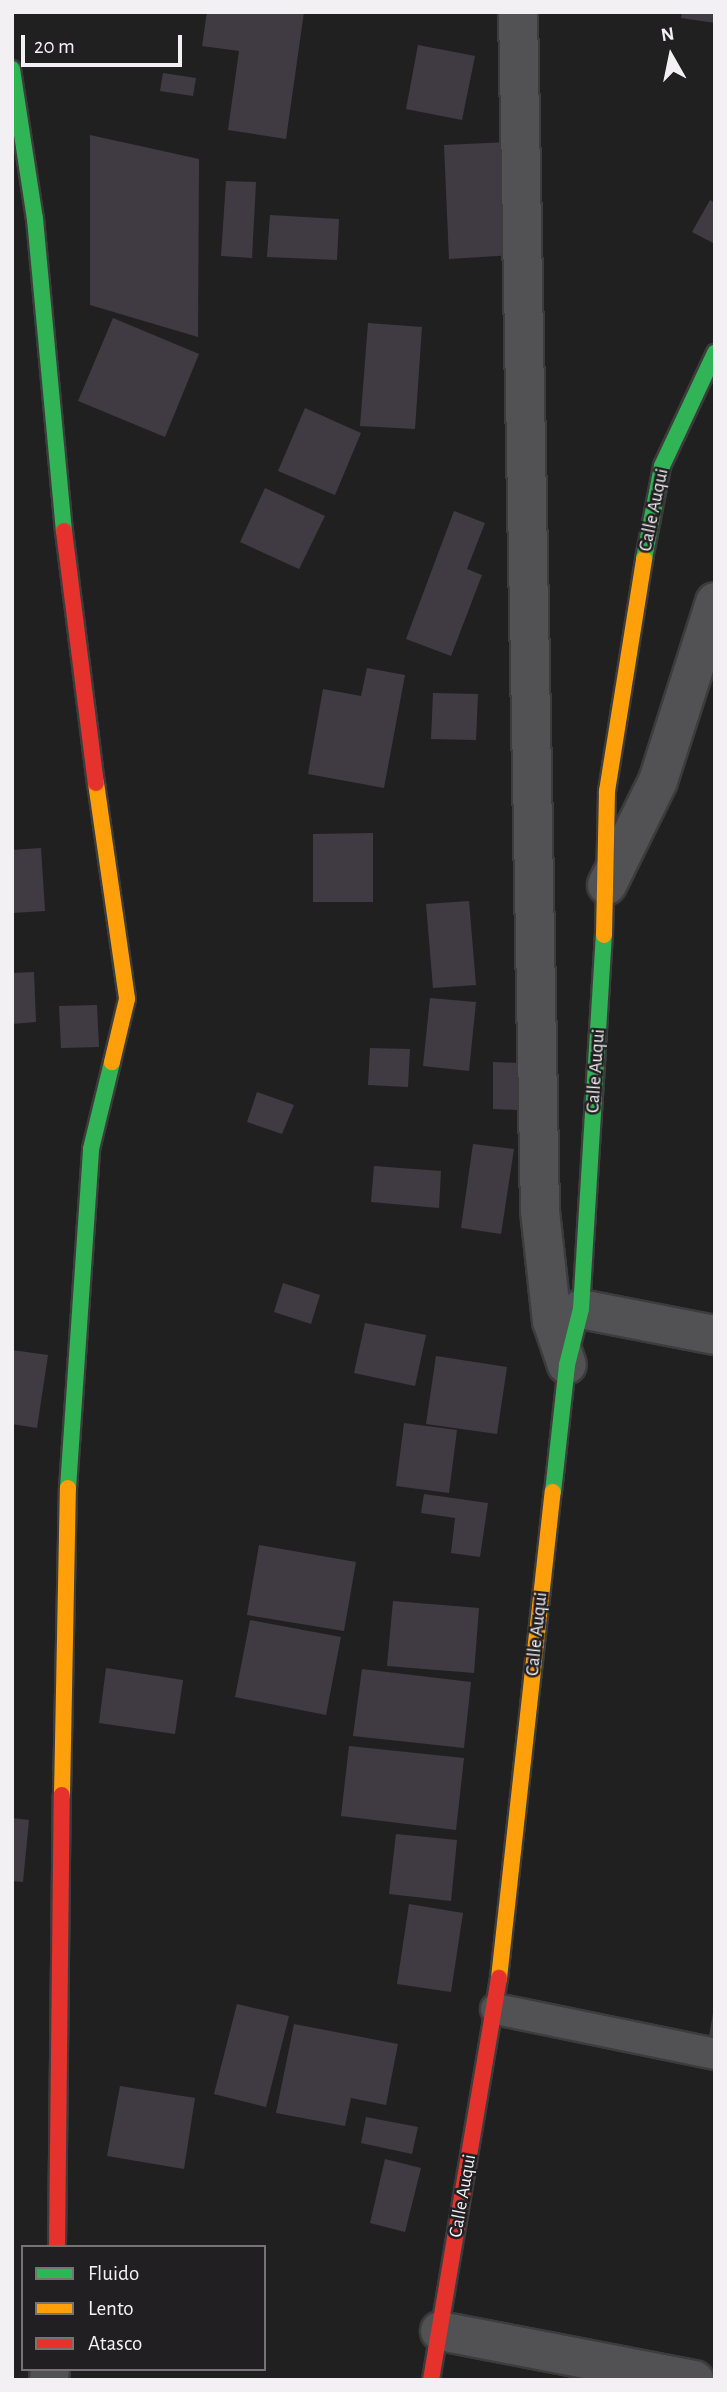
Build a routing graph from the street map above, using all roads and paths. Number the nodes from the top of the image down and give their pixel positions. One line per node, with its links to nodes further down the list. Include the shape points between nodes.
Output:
1 (518, 12): 8 (street, via 540,1211 552,1321)
2 (12, 69): 11 (street, via 35,219 73,624 127,999 91,1149 65,1529)
3 (715, 354): 5 (street, Calle Auqui, via 662,466 619,685 607,791)
4 (715, 602): 5 (street, Calle Auqui, via 658,781)
5 (607, 885): 6 (street, Calle Auqui)
6 (581, 1309): 7 (street); 8 (street, Calle Auqui)
7 (715, 1335)
8 (567, 1365): 9 (street, Calle Auqui)
9 (496, 2009): 10 (lane); 12 (street, Calle Auqui)
10 (715, 2054)
11 (57, 2245)
12 (440, 2331): 13 (street, Calle Auqui); 14 (street)
13 (431, 2380)
14 (694, 2380)

